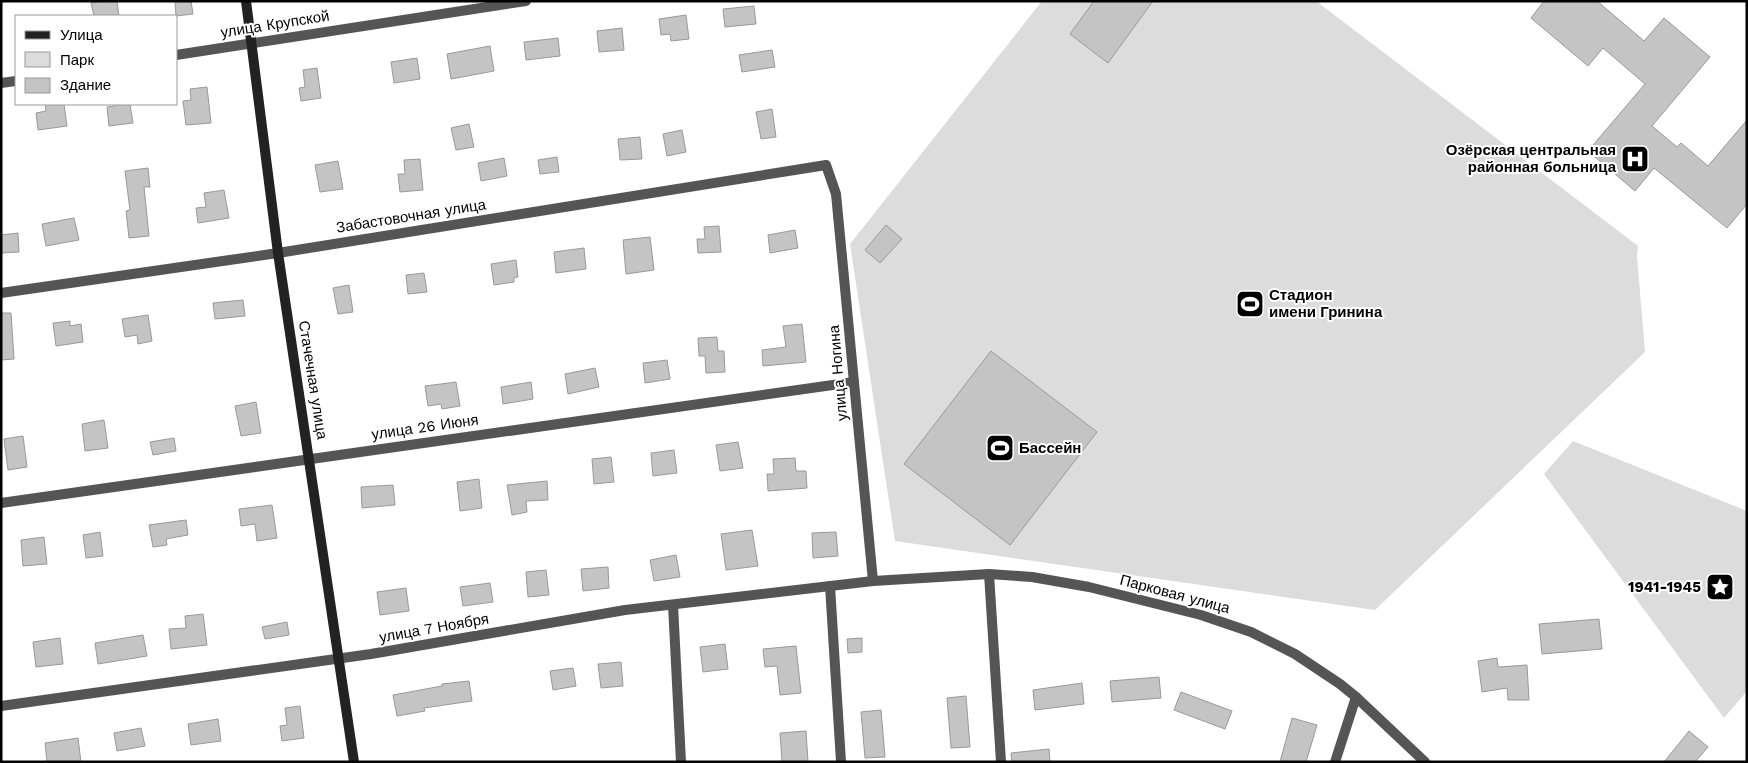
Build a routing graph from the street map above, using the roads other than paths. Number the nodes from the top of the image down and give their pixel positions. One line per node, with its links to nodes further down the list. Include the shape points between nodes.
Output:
1 (246, 1): 3 (street, Стачечная улица)
2 (526, 1): 3 (street, улица Крупской)
3 (252, 43): 4 (street, улица Крупской); 8 (street, Стачечная улица)
4 (178, 55)
5 (15, 80): 6 (street)
6 (1, 83)
7 (826, 165): 8 (street, Забастовочная улица); 10 (street, улица Ногина, via 836,194)
8 (278, 253): 9 (street, Забастовочная улица); 11 (street, Стачечная улица)
9 (1, 293)
10 (854, 382): 11 (street, улица 26 Июня); 14 (street, улица Ногина)
11 (310, 459): 12 (street, улица 26 Июня); 17 (street, Стачечная улица)
12 (1, 503)
13 (989, 574): 14 (street, Парковая улица); 18 (street, Парковая улица, via 1032,576 1089,586 1210,618 1251,632 1295,654); 23 (street)
14 (873, 580): 15 (street, улица 7 Ноября)
15 (830, 586): 16 (street, улица 7 Ноября); 22 (street)
16 (673, 605): 17 (street, улица 7 Ноября, via 625,610); 21 (street)
17 (339, 659): 19 (street, улица 7 Ноября); 20 (street, Стачечная улица)
18 (1356, 697): 24 (street); 25 (street, Парковая улица)
19 (1, 706)
20 (354, 762)
21 (681, 762)
22 (841, 762)
23 (1001, 762)
24 (1335, 762)
25 (1425, 762)

